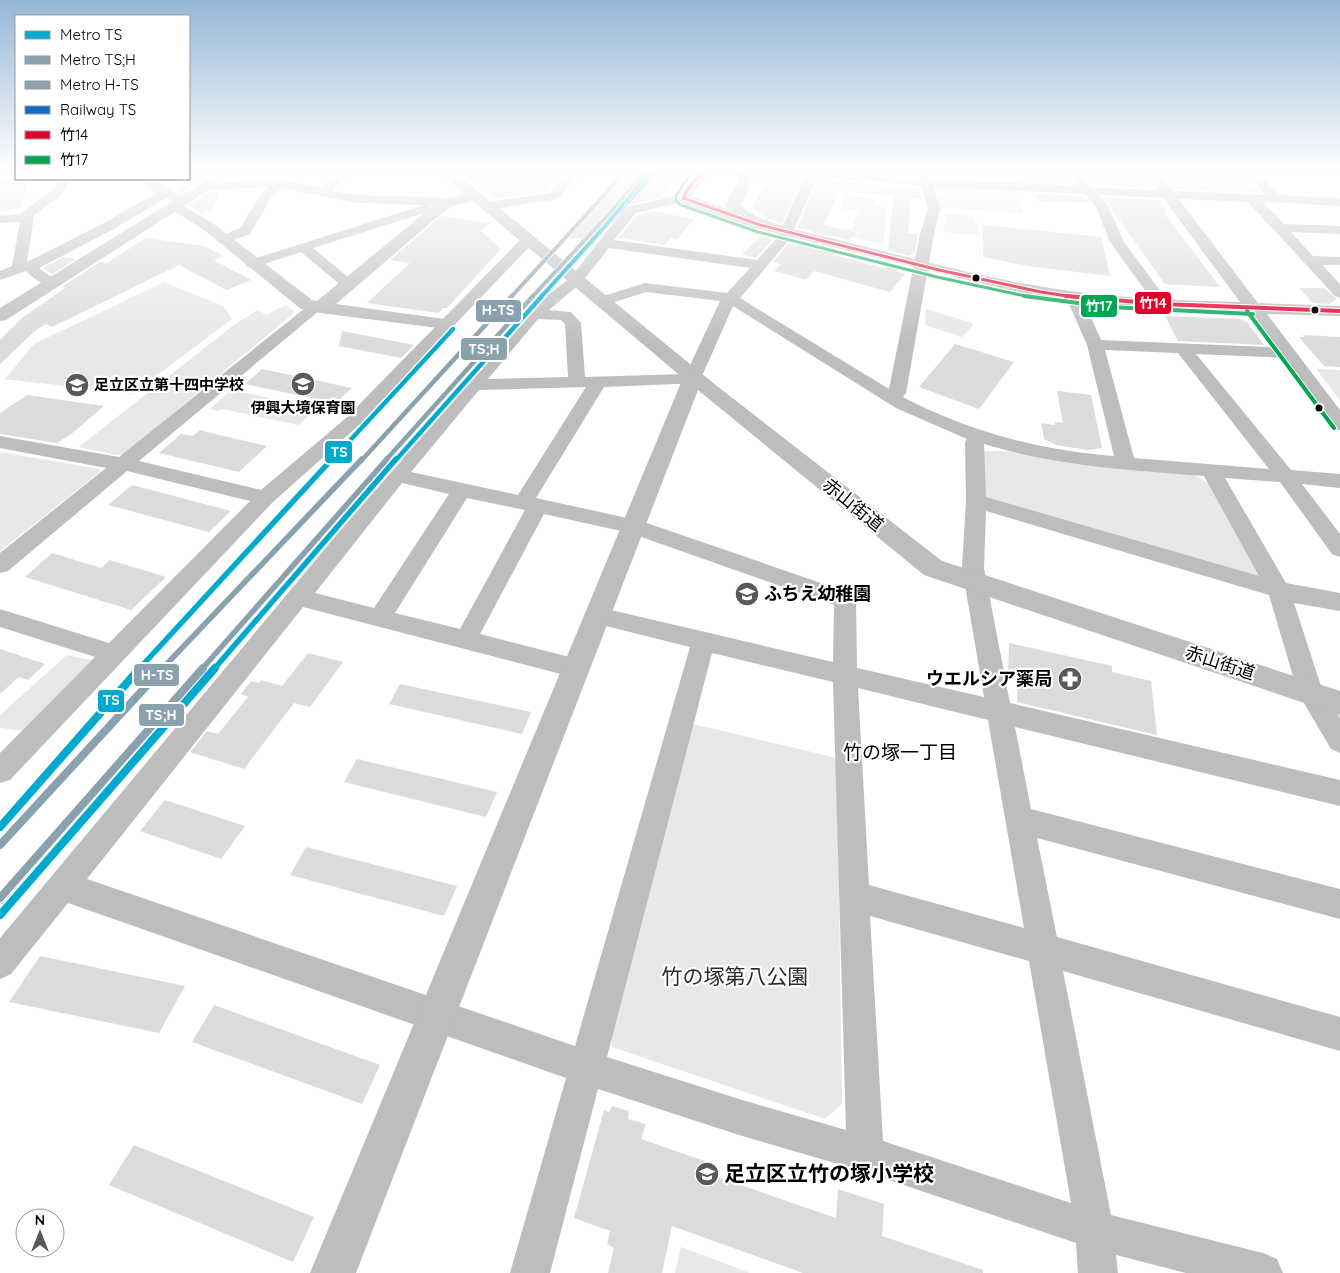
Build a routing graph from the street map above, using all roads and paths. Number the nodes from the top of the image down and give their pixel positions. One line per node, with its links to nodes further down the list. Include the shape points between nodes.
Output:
1 (27, 227): 27 (street)
2 (106, 227): 27 (street)
3 (142, 227): 30 (main road)
4 (209, 227): 18 (street)
5 (247, 227): 18 (street)
6 (364, 227): 21 (street)
7 (417, 227): 31 (street)
8 (513, 227): 19 (street, 赤山街道)
9 (617, 227): 20 (street)
10 (769, 227): 17 (street)
11 (789, 227): 17 (street)
12 (930, 227): 26 (street)
13 (1111, 227): 36 (street, via 1117,242)
14 (1192, 227): 38 (street)
15 (1280, 228): 16 (street); 22 (street)
16 (1340, 230)
17 (787, 232): 25 (street); 26 (street)
18 (223, 240): 24 (street)
19 (528, 240): 29 (street, 赤山街道); 42 (street)
20 (605, 243): 25 (street); 29 (street)
21 (303, 247): 24 (street); 31 (street)
22 (1310, 260): 23 (street); 32 (street)
23 (1340, 261)
24 (252, 264): 37 (street, via 307,305)
25 (759, 265): 34 (street)
26 (922, 266): 33 (street); 50 (street, via 897,393)
27 (25, 267): 28 (street); 30 (street, via 43,279)
28 (0, 276)
29 (576, 280): 35 (street, 赤山街道); 40 (street)
30 (56, 281): 41 (main road)
31 (348, 284): 37 (street)
32 (1340, 293)
33 (1074, 297): 36 (street); 43 (street)
34 (730, 298): 35 (street, via 645,287); 46 (street); 50 (street)
35 (602, 300): 46 (street, 赤山街道)
36 (1162, 304): 38 (street)
37 (317, 307): 42 (street); 54 (street)
38 (1253, 307): 39 (street); 45 (street)
39 (1340, 311)
40 (534, 314): 47 (street, via 565,315 573,323); 49 (street)
41 (0, 316)
42 (446, 324): 61 (street, via 352,422)
43 (1095, 345): 44 (street); 55 (street)
44 (1182, 348): 45 (street); 58 (street)
45 (1287, 353): 51 (street)
46 (694, 377): 48 (street); 64 (street); 67 (street, 赤山街道, via 919,558 933,568)
47 (577, 382): 48 (street); 49 (street)
48 (598, 382): 63 (street)
49 (474, 385): 57 (street)
50 (892, 398): 52 (street)
51 (1340, 424)
52 (978, 437): 55 (street, via 1051,455); 62 (street, via 974,442)
53 (0, 442): 54 (street)
54 (124, 464): 61 (street); 66 (street)
55 (1126, 464): 56 (street)
56 (1210, 471): 58 (street); 68 (street)
57 (397, 476): 60 (street); 69 (street)
58 (1286, 477): 59 (street); 65 (street)
59 (1340, 481)
60 (462, 490): 63 (street); 73 (street)
61 (264, 498): 76 (street)
62 (976, 501): 67 (street); 68 (street)
63 (531, 503): 64 (street); 74 (street)
64 (634, 526): 71 (street); 78 (street, via 844,600)
65 (1340, 549)
66 (0, 565)
67 (975, 582): 79 (street, 赤山街道); 81 (street)
68 (1278, 589): 70 (street); 79 (street)
69 (298, 597): 73 (street); 86 (street)
70 (1340, 602)
71 (598, 616): 75 (street); 77 (street)
72 (0, 618): 76 (street)
73 (380, 618): 74 (street)
74 (466, 639): 77 (street)
75 (703, 642): 78 (street); 93 (street)
76 (114, 654): 83 (street)
77 (576, 668): 91 (street)
78 (845, 674): 81 (street); 87 (street)
79 (1312, 693): 80 (street, 赤山街道); 82 (street)
80 (1340, 703)
81 (998, 712): 84 (street); 85 (street)
82 (1340, 741)
83 (0, 771)
84 (1340, 793)
85 (1020, 820): 88 (street); 89 (street)
86 (63, 886): 90 (street); 91 (street)
87 (855, 896): 89 (street); 94 (street)
88 (1340, 904)
89 (1045, 950): 92 (street); 95 (street)
90 (0, 963)
91 (436, 1016): 93 (street); 96 (street)
92 (1340, 1034)
93 (588, 1068): 94 (street); 97 (street)
94 (865, 1154): 95 (street)
95 (1095, 1230): 98 (street); 99 (street)
96 (333, 1273)
97 (530, 1273)
98 (1098, 1273)
99 (1263, 1273)

